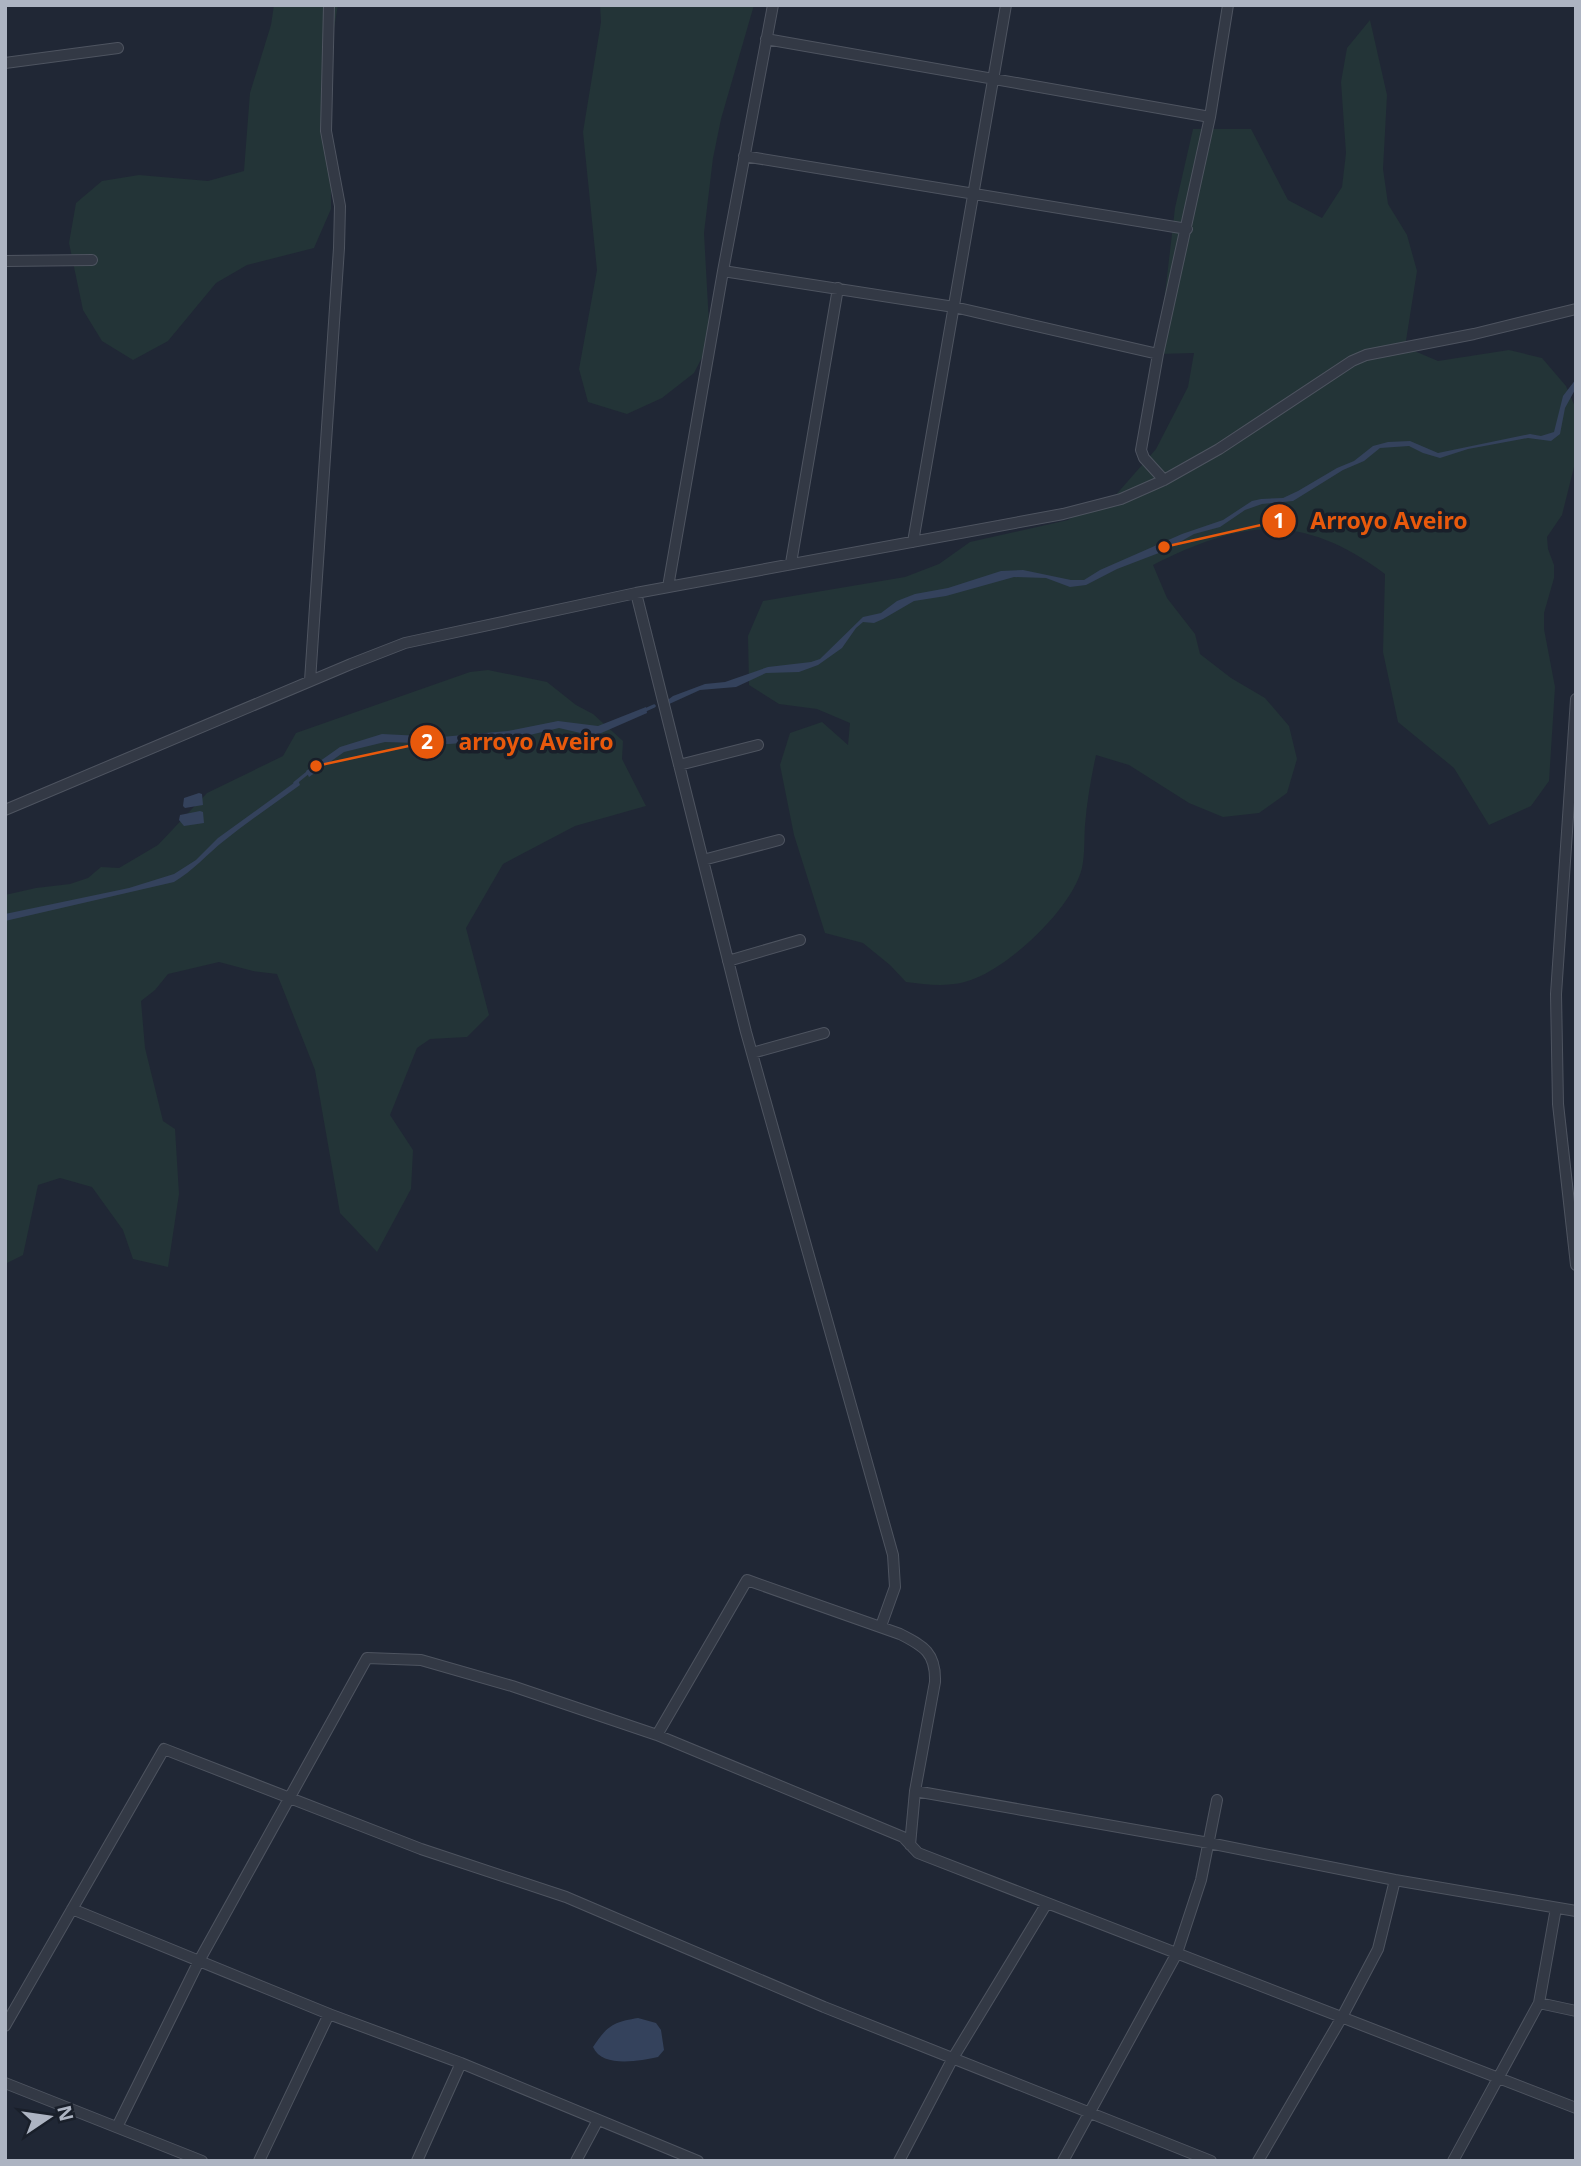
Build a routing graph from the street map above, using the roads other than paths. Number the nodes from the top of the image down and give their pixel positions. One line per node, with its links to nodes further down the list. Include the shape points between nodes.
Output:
1 (329, 5): 25 (street, via 326,131 340,206 339,248)
2 (773, 5): 5 (street)
3 (1006, 5): 8 (street)
4 (1228, 5): 9 (street)
5 (766, 39): 8 (street); 10 (street)
6 (117, 48): 7 (street)
7 (5, 63)
8 (993, 79): 9 (street); 11 (street)
9 (1210, 117): 12 (street)
10 (744, 156): 11 (street); 15 (street)
11 (973, 194): 12 (street); 17 (street)
12 (1186, 229): 19 (street)
13 (92, 260): 14 (street)
14 (5, 261)
15 (723, 271): 16 (street); 23 (street)
16 (838, 288): 17 (street); 22 (street)
17 (954, 307): 19 (street); 21 (street)
18 (1576, 309): 20 (street, via 1366,355)
19 (1158, 354): 20 (street, via 1141,450)
20 (1164, 480): 21 (street, via 1086,508)
21 (913, 542): 22 (street)
22 (791, 563): 23 (street)
23 (667, 587): 24 (street)
24 (636, 593): 25 (street, via 405,643); 28 (street)
25 (310, 681): 29 (street)
26 (1576, 699): 36 (street, via 1556,970 1558,1104)
27 (758, 745): 28 (street)
28 (679, 765): 31 (street)
29 (5, 810)
30 (779, 840): 31 (street)
31 (703, 860): 33 (street)
32 (800, 940): 33 (street)
33 (728, 961): 35 (street)
34 (824, 1033): 35 (street)
35 (752, 1053): 37 (street, via 893,1555 895,1587)
36 (1576, 1265)
37 (881, 1626): 38 (street, via 747,1580); 39 (street, via 915,1641 930,1653 936,1669)
38 (657, 1735): 40 (street, via 459,1670 421,1660 367,1658); 43 (street, via 903,1837)
39 (915, 1791): 42 (street); 43 (street)
40 (289, 1797): 47 (street, via 163,1749); 50 (street); 56 (street, via 421,1849 566,1896)
41 (1217, 1800): 42 (street)
42 (1209, 1843): 44 (street); 49 (street)
43 (910, 1845): 45 (street, via 918,1853)
44 (1395, 1880): 46 (street); 54 (street, via 1378,1949)
45 (1047, 1903): 49 (street); 56 (street)
46 (1556, 1908): 48 (street); 51 (street)
47 (72, 1909): 50 (street); 55 (street)
48 (1576, 1911)
49 (1177, 1953): 54 (street); 61 (street)
50 (199, 1961): 53 (street); 63 (street)
51 (1539, 2003): 52 (street); 58 (street)
52 (1576, 2011)
53 (329, 2014): 57 (street); 65 (street)
54 (1342, 2017): 58 (street); 72 (street)
55 (5, 2026)
56 (953, 2058): 61 (street); 69 (street)
57 (461, 2063): 62 (street); 66 (street)
58 (1498, 2077): 60 (street); 73 (street)
59 (5, 2082): 63 (street)
60 (1576, 2108)
61 (1090, 2112): 70 (street); 71 (street)
62 (598, 2120): 67 (street); 68 (street)
63 (117, 2127): 64 (street)
64 (202, 2161)
65 (259, 2161)
66 (417, 2161)
67 (576, 2161)
68 (698, 2161)
69 (899, 2161)
70 (1063, 2161)
71 (1211, 2161)
72 (1258, 2161)
73 (1453, 2161)

